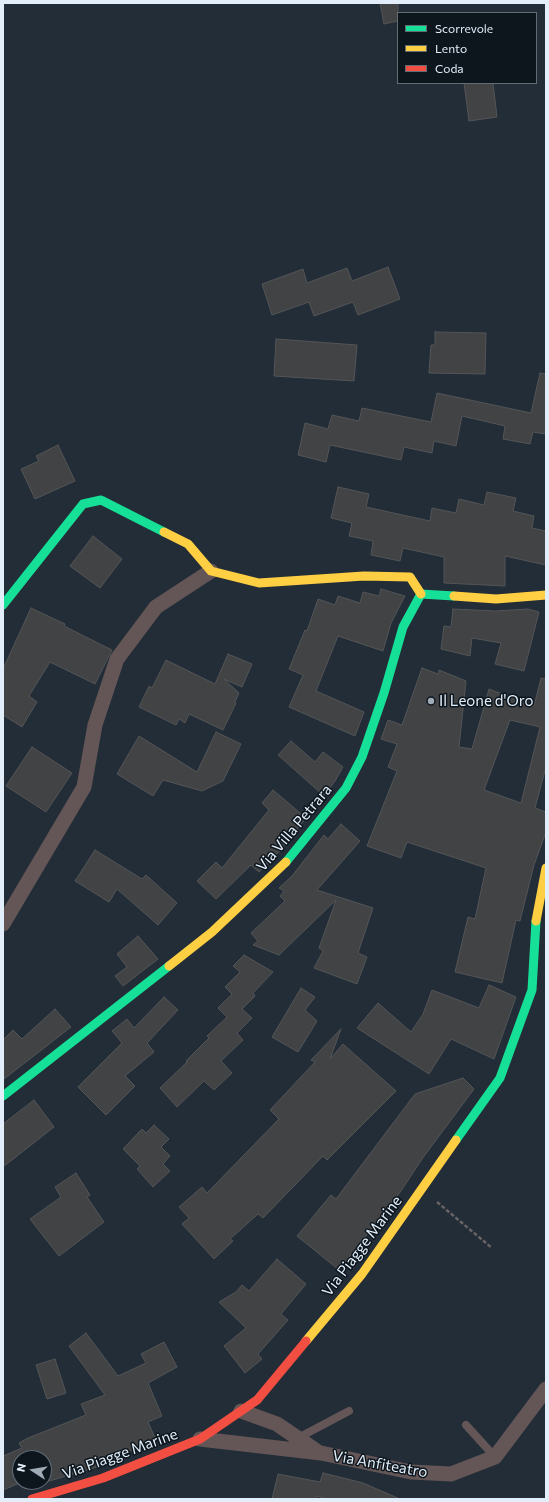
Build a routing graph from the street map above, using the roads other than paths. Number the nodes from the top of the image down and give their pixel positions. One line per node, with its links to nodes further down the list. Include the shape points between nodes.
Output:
1 (211, 571): 2 (street, via 259,584 364,576 410,577); 4 (street, via 188,544 101,500 83,504); 6 (street, via 156,607 117,659 95,725 84,786)
2 (421, 594): 3 (street, via 496,599); 7 (street, Via Villa Petrara, via 403,627 362,757 346,788 282,868 212,932)
3 (546, 595)
4 (3, 605)
5 (546, 868): 9 (street, Via Piagge Marine, via 536,915 532,990 500,1078 362,1274 257,1400)
6 (3, 924)
7 (3, 1096)
8 (546, 1389): 15 (street)
9 (241, 1411): 12 (street, Via Anfiteatro, via 277,1424); 13 (street, Via Piagge Marine)
10 (349, 1411): 12 (lane)
11 (466, 1425): 15 (lane)
12 (298, 1438): 14 (street, Via Anfiteatro)
13 (200, 1440): 14 (street, Via Anfiteatro); 16 (street, Via Piagge Marine, via 103,1478)
14 (321, 1453): 15 (street, Via Anfiteatro, via 411,1472 451,1474)
15 (495, 1457)
16 (32, 1499)

